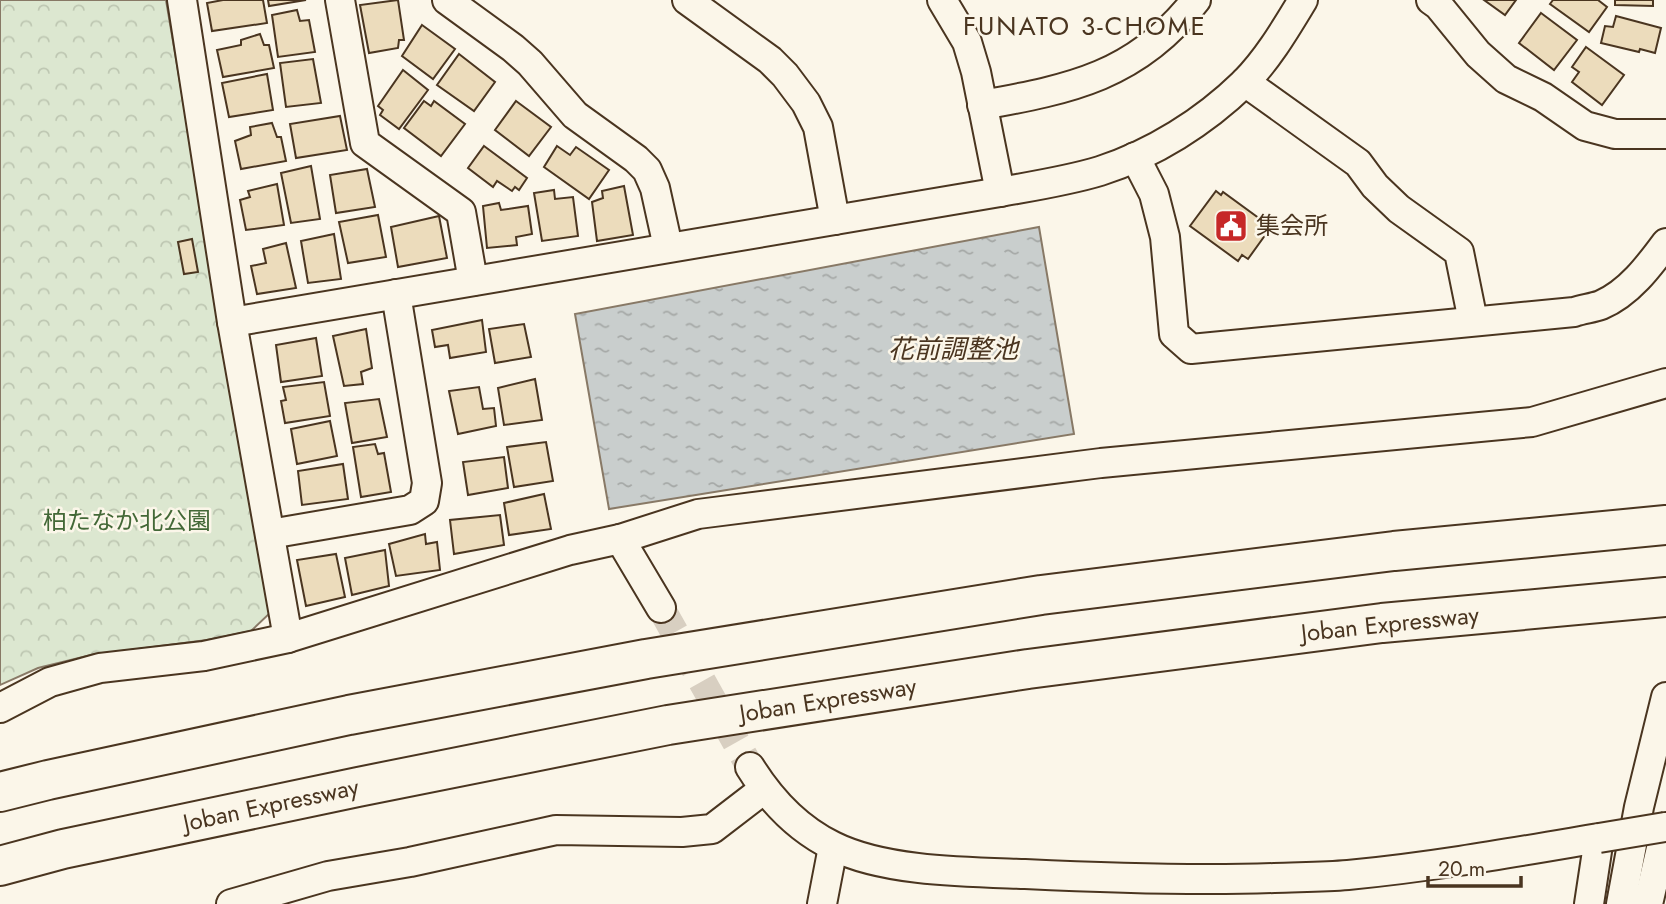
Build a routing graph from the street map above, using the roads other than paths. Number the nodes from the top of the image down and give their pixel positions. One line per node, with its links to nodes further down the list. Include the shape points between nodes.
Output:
1 (182, 0): 20 (street)
2 (340, 0): 17 (street, via 365,143 461,212)
3 (447, 0): 16 (street, via 513,48 575,115 647,170)
4 (687, 0): 14 (street, via 770,60 806,103 818,127)
5 (942, 0): 10 (street, via 967,42)
6 (1196, 0): 10 (street, via 1169,31 1114,70 1055,92)
7 (1303, 0): 9 (street)
8 (1431, 0): 11 (street, via 1506,79 1585,126 1615,134)
9 (1245, 82): 12 (street, via 1192,126); 19 (street, via 1358,163 1399,209 1459,252)
10 (982, 105): 13 (street)
11 (1666, 134)
12 (1135, 157): 13 (street, via 1099,171); 19 (street, via 1154,194 1165,237 1174,334 1191,348)
13 (1000, 192): 14 (street)
14 (835, 220): 16 (street)
15 (1666, 243): 19 (street, via 1648,268 1602,304 1574,312)
16 (668, 247): 17 (street)
17 (473, 281): 18 (street)
18 (396, 295): 20 (street); 23 (street, via 427,483 424,501 410,510)
19 (1473, 321)
20 (232, 322): 23 (street)
21 (1666, 383): 24 (street, via 1532,422 1217,451 698,514)
22 (1666, 525): 31 (highway, via 1394,551 1027,597 646,659 349,715)
23 (270, 534): 27 (street)
24 (621, 539): 26 (street); 27 (street, via 570,550)
25 (1666, 597): 35 (highway, Joban Expressway, via 1382,623 1028,669 682,723 358,787)
26 (661, 608)
27 (288, 638): 29 (street, via 204,656 100,668 50,682)
28 (1666, 697): 30 (street)
29 (0, 708)
30 (1663, 731): 39 (street, via 1639,807)
31 (0, 792)
32 (1666, 827): 33 (street, bridge); 40 (street)
33 (1599, 838): 34 (street, via 1346,875 1227,879 941,869 885,863); 38 (street)
34 (833, 847): 36 (street, via 792,818 757,778 712,830 556,830 328,876); 37 (street)
35 (0, 866)
36 (231, 904)
37 (822, 904)
38 (1589, 904)
39 (1621, 904)
40 (1648, 904)

